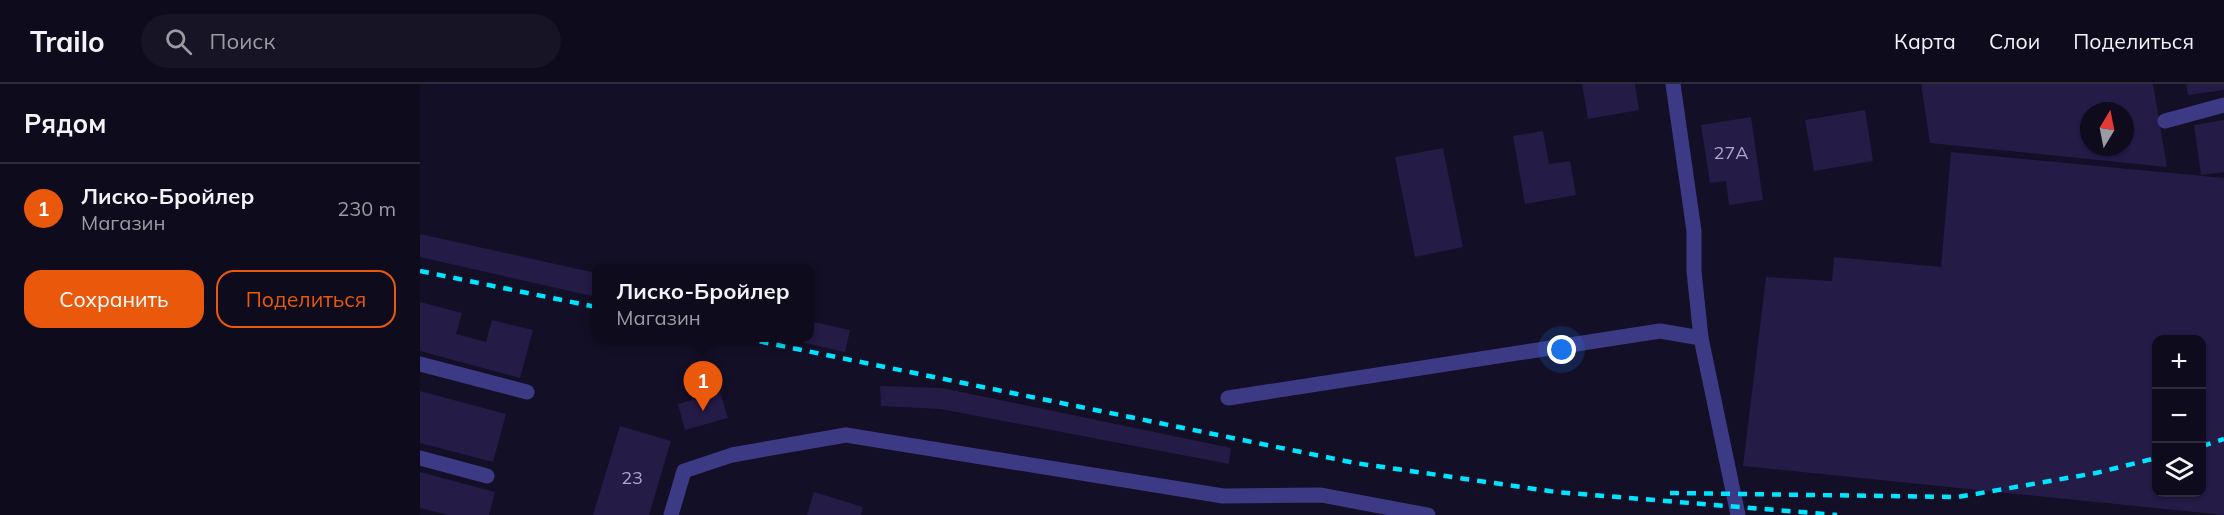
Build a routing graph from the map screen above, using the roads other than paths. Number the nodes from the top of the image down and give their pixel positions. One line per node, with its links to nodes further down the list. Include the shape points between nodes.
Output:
1 (1673, 84): 4 (street, via 1694,231)
2 (2224, 105): 3 (street)
3 (2165, 121)
4 (1701, 338): 7 (street, via 1660,331); 12 (street)
5 (420, 364): 6 (street)
6 (527, 392)
7 (1228, 398)
8 (420, 458): 9 (street)
9 (487, 476)
10 (671, 515): 11 (street, via 684,471 732,455 846,435 1224,496 1322,495)
11 (1428, 515)
12 (1738, 515)

